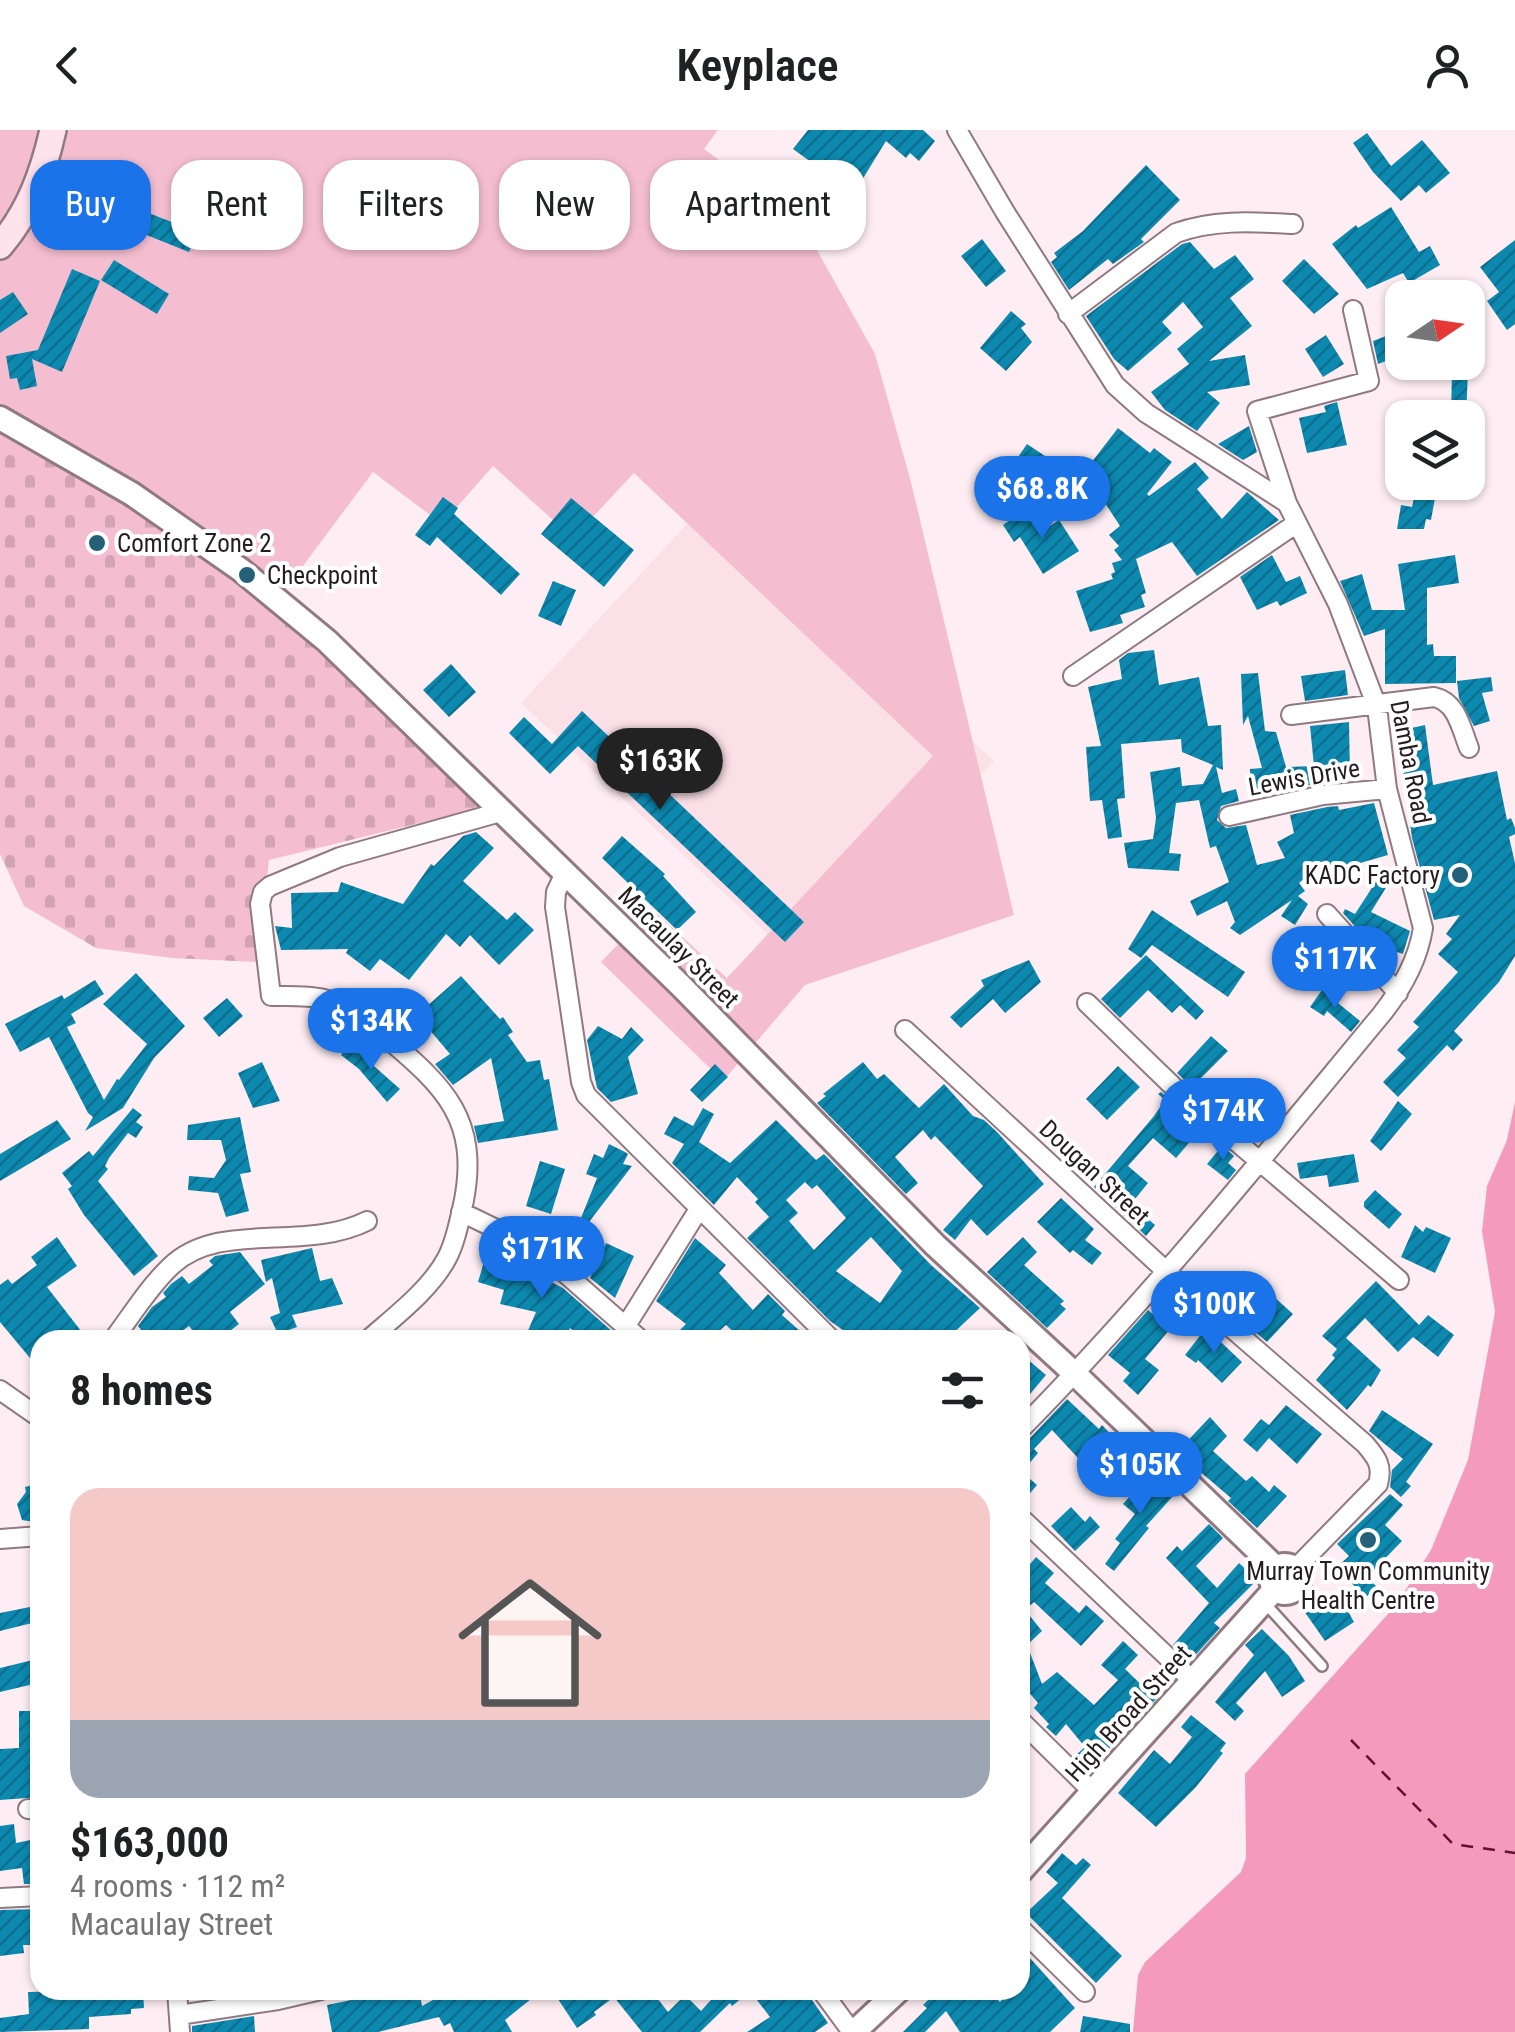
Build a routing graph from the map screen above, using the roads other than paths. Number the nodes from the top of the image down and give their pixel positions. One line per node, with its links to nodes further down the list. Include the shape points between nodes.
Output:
1 (52, 130): 4 (main road, via 34,194)
2 (956, 130): 6 (street, Damba Road)
3 (1293, 224): 6 (street, via 1226,222 1176,233)
4 (0, 246)
5 (1353, 310): 8 (street, via 1369,380 1257,412)
6 (1068, 314): 8 (street, Damba Road, via 1128,400)
7 (0, 418): 15 (street, Macaulay Street, via 132,494 241,570 340,654)
8 (1287, 503): 9 (street, Damba Road)
9 (1298, 523): 10 (street); 11 (street, Damba Road)
10 (1074, 676)
11 (1377, 707): 12 (street); 13 (street, via 1445,700); 14 (street, Damba Road)
12 (1291, 715)
13 (1469, 748)
14 (1388, 788): 16 (street, Lewis Drive, via 1308,797); 19 (street, Damba Road, via 1423,928)
15 (504, 812): 17 (street, Macaulay Street); 24 (street, via 340,858 270,886 260,904 271,996 323,998 342,1006 433,1076 455,1108 468,1175)
16 (1230, 816)
17 (565, 872): 23 (street, via 555,907 586,1095); 33 (street, Macaulay Street)
18 (1327, 914): 19 (street)
19 (1398, 993): 22 (street, Damba Road)
20 (1087, 1003): 22 (street, via 1135,1054)
21 (906, 1030): 26 (street, Dougan Street)
22 (1262, 1162): 26 (street, Damba Road); 27 (street)
23 (699, 1208): 28 (street); 32 (street)
24 (461, 1212): 28 (street, via 550,1260); 30 (street, via 448,1256 432,1280)
25 (367, 1221): 29 (street, via 330,1235 223,1239 172,1264)
26 (1167, 1272): 35 (street, Damba Road); 39 (street, Dougan Street, via 1366,1444)
27 (1400, 1280)
28 (627, 1324): 31 (street)
29 (121, 1330)
30 (379, 1330)
31 (632, 1330)
32 (822, 1330)
33 (1027, 1330)
34 (1030, 1333): 35 (street, Macaulay Street)
35 (1075, 1374): 38 (street, Damba Road); 43 (street, Macaulay Street)
36 (0, 1390): 37 (street)
37 (30, 1411)
38 (1030, 1420)
39 (1382, 1472): 43 (street, High Broad Street, via 1378,1484)
40 (1030, 1526): 45 (street)
41 (30, 1537): 42 (street)
42 (0, 1539)
43 (1278, 1582): 44 (lane); 45 (street, High Broad Street)
44 (1322, 1666)
45 (1194, 1682): 47 (street, High Broad Street)
46 (1030, 1730): 47 (street)
47 (1093, 1792): 48 (street, High Broad Street)
48 (1030, 1861)
49 (30, 1896): 50 (street)
50 (0, 1898)
51 (1030, 1938): 52 (street)
52 (1085, 1992)
53 (278, 2000): 56 (street)
54 (829, 2000): 57 (street)
55 (888, 2000): 57 (street)
56 (180, 2023)
57 (853, 2032)

